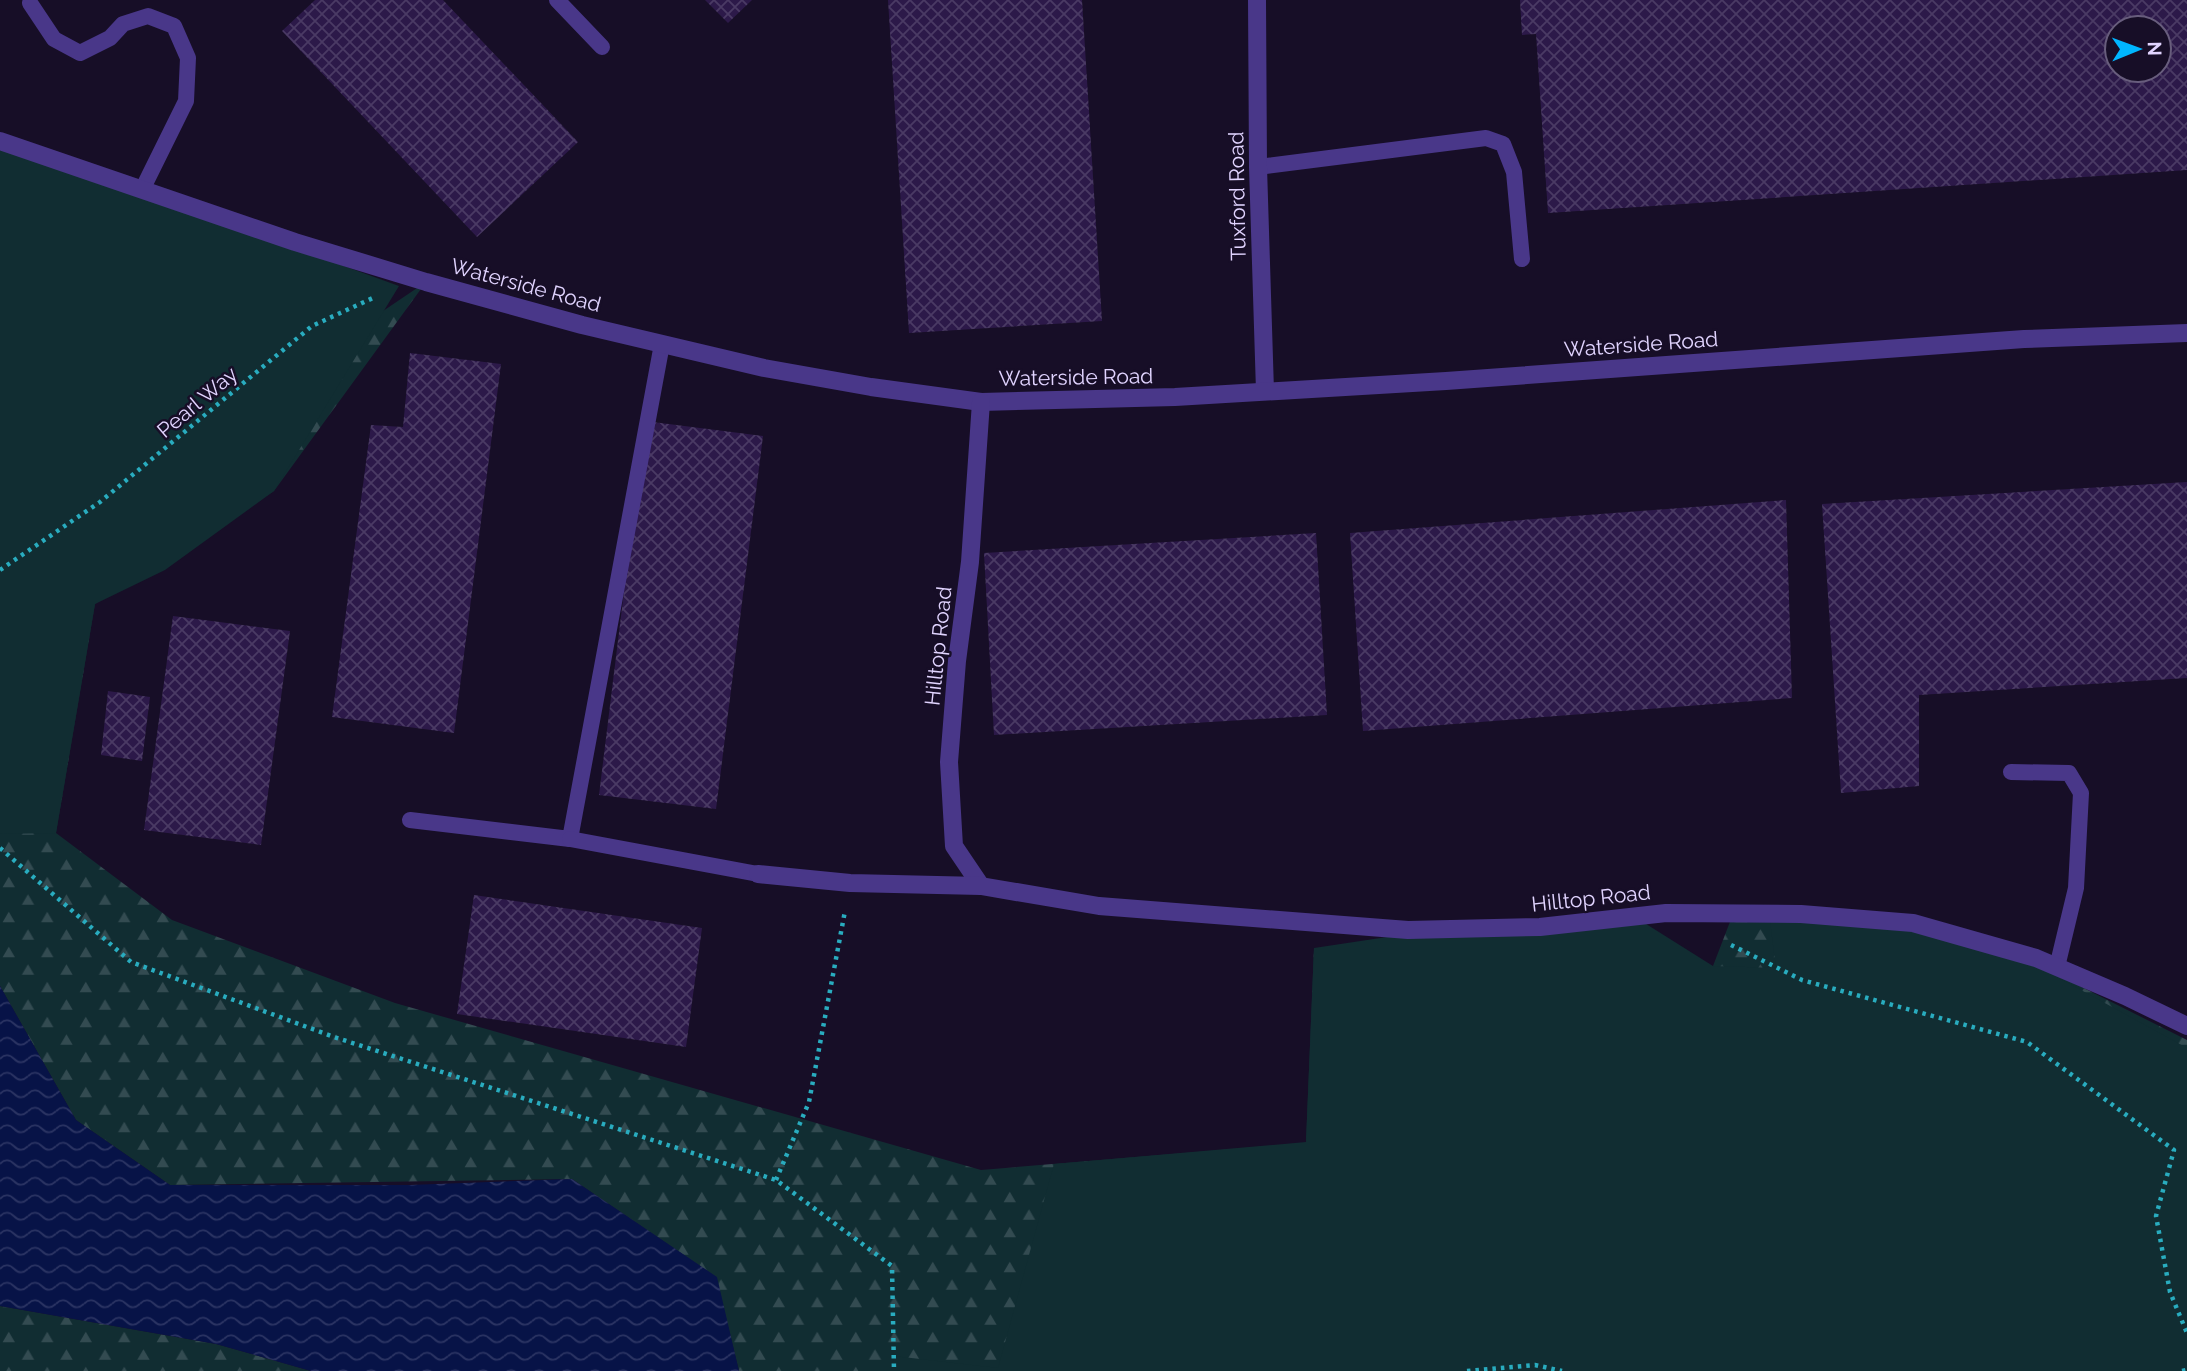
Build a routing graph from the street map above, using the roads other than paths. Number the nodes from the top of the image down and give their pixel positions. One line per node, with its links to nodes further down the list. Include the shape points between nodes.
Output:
1 (557, 0): 4 (lane)
2 (1257, 0): 6 (street, Tuxford Road)
3 (30, 3): 7 (lane, via 54,39 80,53 110,38 123,24 148,16 174,26 188,58 186,101)
4 (602, 47)
5 (0, 141): 7 (street, Waterside Road)
6 (1258, 167): 8 (lane, via 1486,138 1503,144 1514,172); 11 (street, Tuxford Road)
7 (142, 190): 10 (street, Waterside Road, via 426,282)
8 (1522, 260)
9 (2187, 332): 11 (street, Waterside Road)
10 (662, 344): 12 (street, Waterside Road, via 764,368); 15 (lane)
11 (1265, 391): 12 (street, Waterside Road)
12 (981, 402): 17 (street, Hilltop Road, via 950,762 954,846)
13 (2011, 772): 18 (lane, via 2069,773 2081,793 2076,888)
14 (410, 820): 15 (lane)
15 (570, 839): 16 (lane)
16 (758, 874): 17 (street, Hilltop Road, via 850,883)
17 (981, 887): 18 (street, Hilltop Road, via 1099,906 1408,930 1540,927 1666,913 1801,914 1913,923)
18 (2057, 967): 19 (street, Hilltop Road)
19 (2187, 1026)

